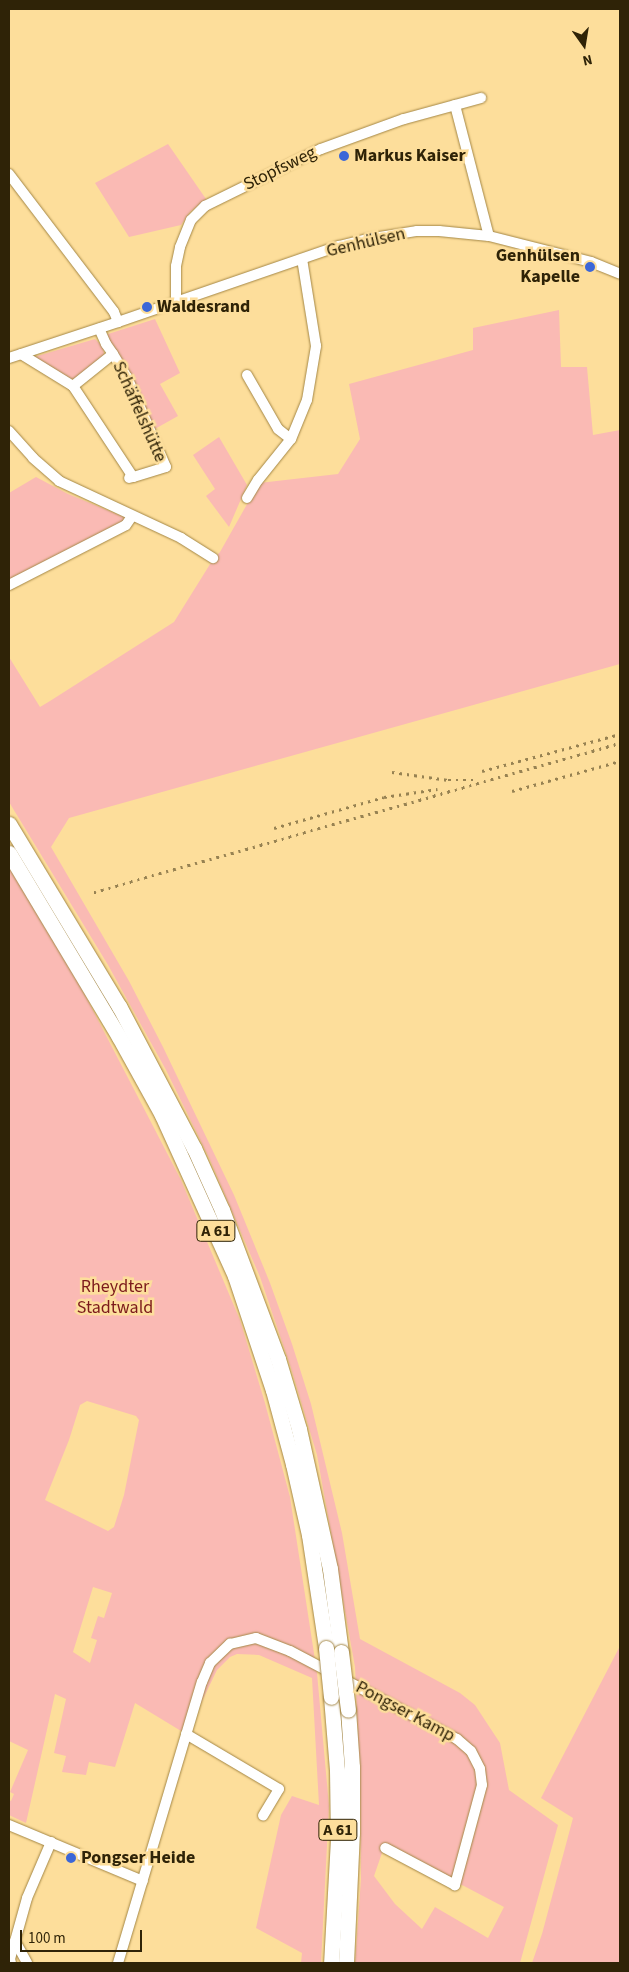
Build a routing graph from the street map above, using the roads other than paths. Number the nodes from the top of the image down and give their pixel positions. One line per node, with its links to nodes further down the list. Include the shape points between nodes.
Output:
1 (481, 98): 2 (street, Stopfsweg)
2 (455, 104): 4 (street); 7 (street, Stopfsweg, via 396,121 321,149 200,210 188,225 180,247 176,266)
3 (9, 174): 8 (street, via 114,312)
4 (489, 236): 5 (street, Genhülsen, via 439,231 393,234 339,246); 6 (street, Genhülsen, via 591,262)
5 (302, 259): 7 (street, Genhülsen); 16 (street, via 316,346 307,400)
6 (620, 274)
7 (176, 301): 8 (street, Genhülsen)
8 (118, 322): 9 (street, Genhülsen)
9 (99, 328): 10 (street, Genhülsen); 11 (street)
10 (20, 354): 12 (street, Genhülsen); 14 (street)
11 (113, 354): 14 (street); 14 (street, Schäffelshütte, via 127,377 166,467 131,478)
12 (9, 358)
13 (247, 375): 16 (street, via 278,430)
14 (73, 386)
15 (9, 431): 18 (street, via 59,481)
16 (291, 439): 17 (street)
17 (247, 498)
18 (132, 516): 19 (street, via 181,538); 20 (street, via 126,525)
19 (213, 558)
20 (9, 585)
21 (9, 824): 34 (highway, A 61, bridge, via 119,1006 194,1148 222,1210 278,1359 299,1429 330,1569 348,1710 352,1833)
22 (9, 853): 33 (highway, A 61, bridge, via 162,1115 235,1276 273,1390 310,1543 326,1648 337,1770 338,1839)
23 (186, 1734): 24 (street, via 279,1789); 27 (street, Pongser Kamp, via 202,1682 216,1656 230,1644 256,1638 316,1664 466,1745 477,1761 482,1785 455,1885); 28 (street, Pongser Kamp)
24 (263, 1816)
25 (9, 1825): 26 (street)
26 (51, 1842): 28 (street); 29 (street, via 27,1898)
27 (385, 1848)
28 (143, 1881): 32 (street, Pongser Kamp)
29 (15, 1941): 30 (street); 31 (street)
30 (11, 1963)
31 (27, 1963)
32 (118, 1963)
33 (332, 1963)
34 (346, 1963)

